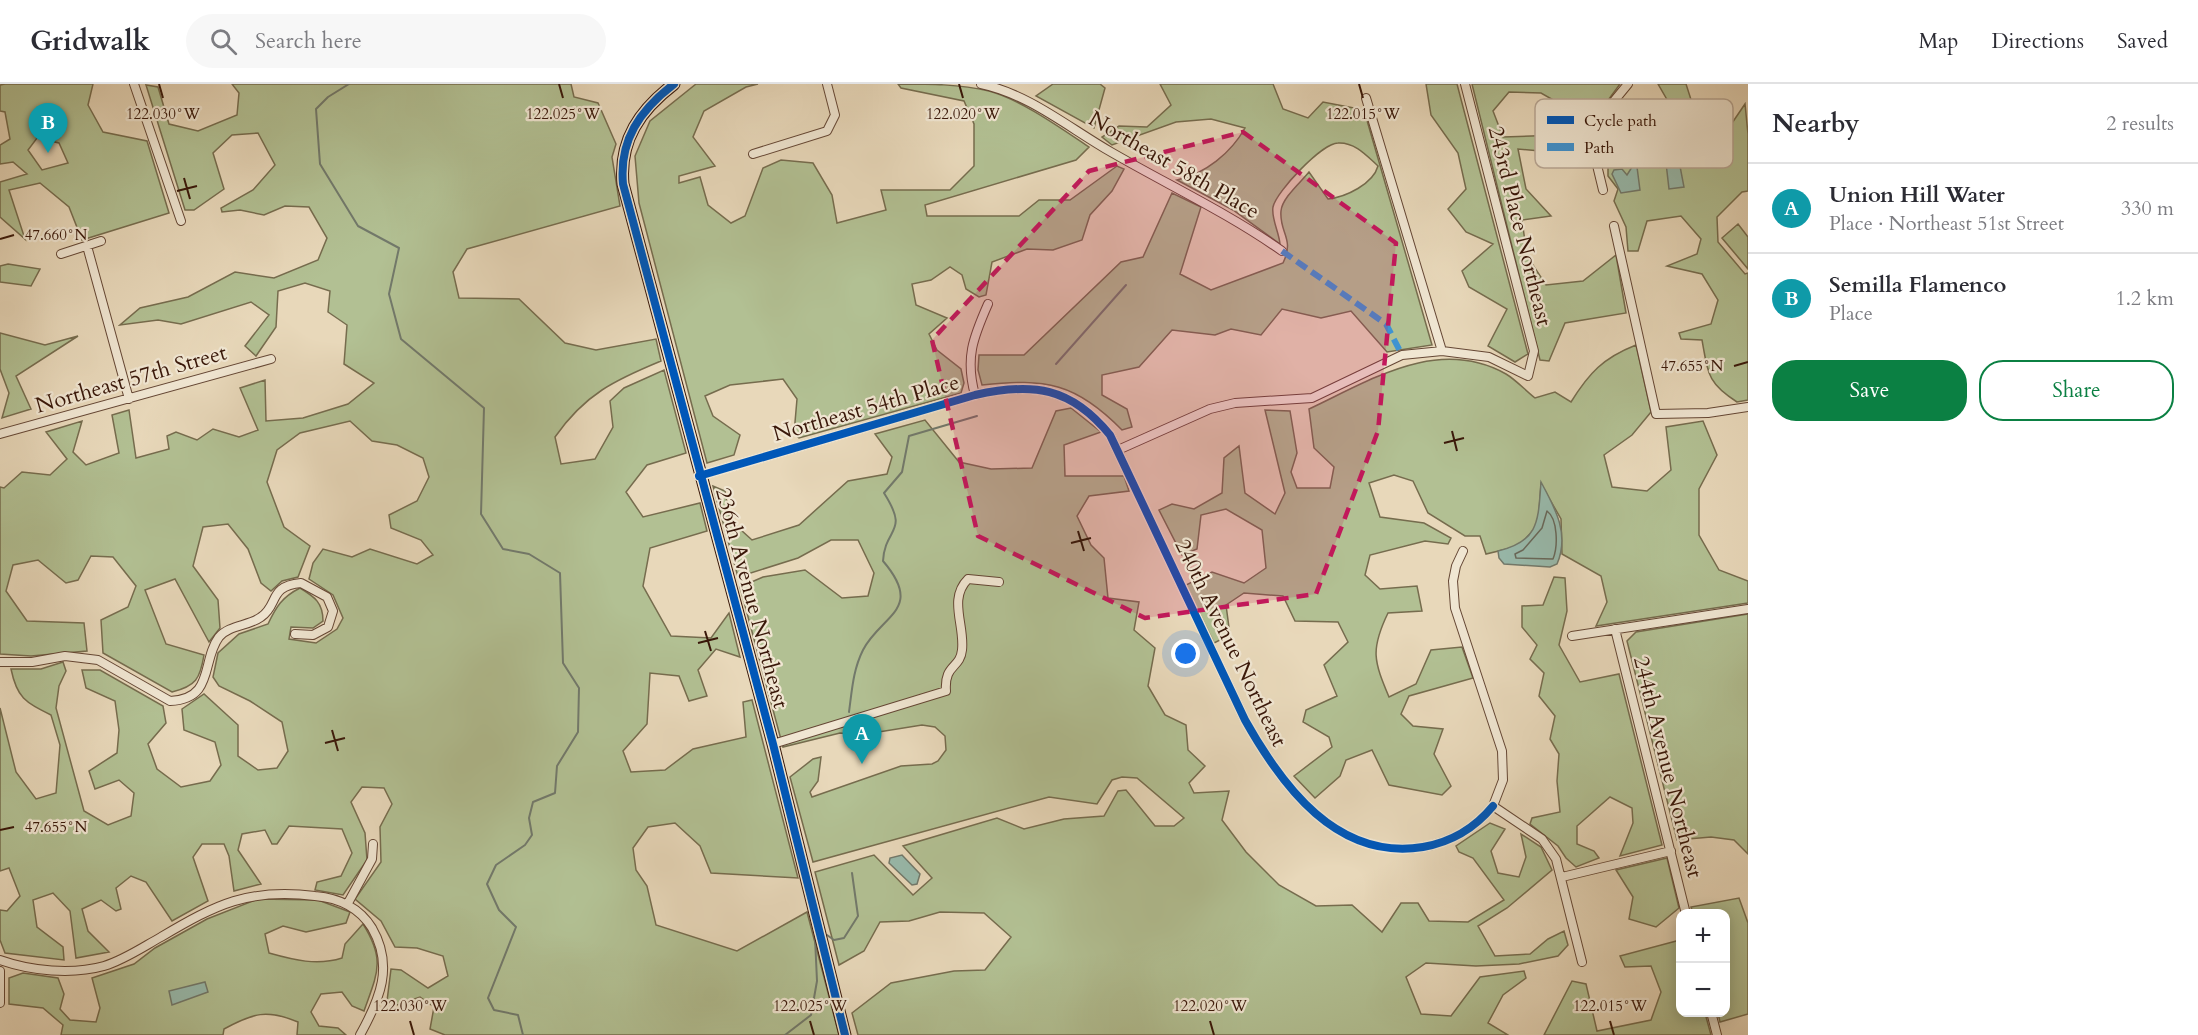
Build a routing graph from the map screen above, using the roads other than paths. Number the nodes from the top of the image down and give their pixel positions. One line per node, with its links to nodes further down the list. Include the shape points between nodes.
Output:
1 (134, 84): 13 (street)
2 (674, 84): 28 (street, 236th Avenue Northeast, via 641,114 628,137 622,173)
3 (828, 84): 10 (street, via 835,115 827,131)
4 (981, 84): 7 (street, Northeast 58th Place)
5 (1465, 84): 20 (street, 243rd Place Northeast, via 1534,351 1528,376 1489,357)
6 (1628, 84): 9 (street)
7 (998, 86): 17 (street, Northeast 58th Place)
8 (1366, 98): 20 (street)
9 (1616, 99)
10 (753, 154)
11 (1598, 168): 12 (street)
12 (1603, 190)
13 (181, 221)
14 (1614, 226): 25 (street, via 1656,414)
15 (101, 242): 16 (street)
16 (87, 246): 18 (street); 24 (street)
17 (1282, 251)
18 (61, 254)
19 (988, 304): 23 (street, via 968,360)
20 (1442, 351): 27 (street, via 1402,356 1312,398 1235,403 1210,409)
21 (271, 359): 24 (street, Northeast 57th Street)
22 (1045, 389): 23 (street, Northeast 54th Place, via 1021,387); 27 (street, 240th Avenue Northeast, via 1084,408)
23 (975, 395): 28 (street, Northeast 54th Place)
24 (129, 399): 26 (street, Northeast 57th Street)
25 (1748, 407)
26 (0, 434)
27 (1118, 450): 37 (street, 240th Avenue Northeast, via 1245,720 1262,751 1297,796 1345,836 1401,849 1435,845 1456,837 1480,822)
28 (699, 476): 36 (street, 236th Avenue Northeast)
29 (1463, 551): 37 (street, via 1453,581 1455,608 1502,751 1503,780)
30 (999, 582): 36 (street, via 968,579 960,587 962,652 949,669 946,691)
31 (1748, 609): 32 (street)
32 (1615, 629): 34 (street); 39 (street, 244th Avenue Northeast)
33 (295, 634): 35 (street, via 313,635 328,627 333,611 327,597 301,583 283,588 263,617 222,634 213,647 207,677 183,700 170,701 98,660 65,656)
34 (1572, 636)
35 (0, 662)
36 (773, 744): 49 (street, 236th Avenue Northeast)
37 (1493, 806): 40 (street, via 1542,839)
38 (373, 844): 41 (street, via 372,859)
39 (1671, 850): 40 (street); 42 (street, 244th Avenue Northeast)
40 (1563, 878): 44 (street)
41 (348, 903): 43 (street, via 287,892 258,893 221,904 104,966 66,971 16,966); 48 (street, via 369,923 381,944 385,974)
42 (1685, 909)
43 (0, 960)
44 (1582, 962)
45 (0, 971): 46 (street)
46 (0, 1003)
47 (1712, 1017): 50 (street)
48 (360, 1035)
49 (845, 1035)
50 (1717, 1035)

